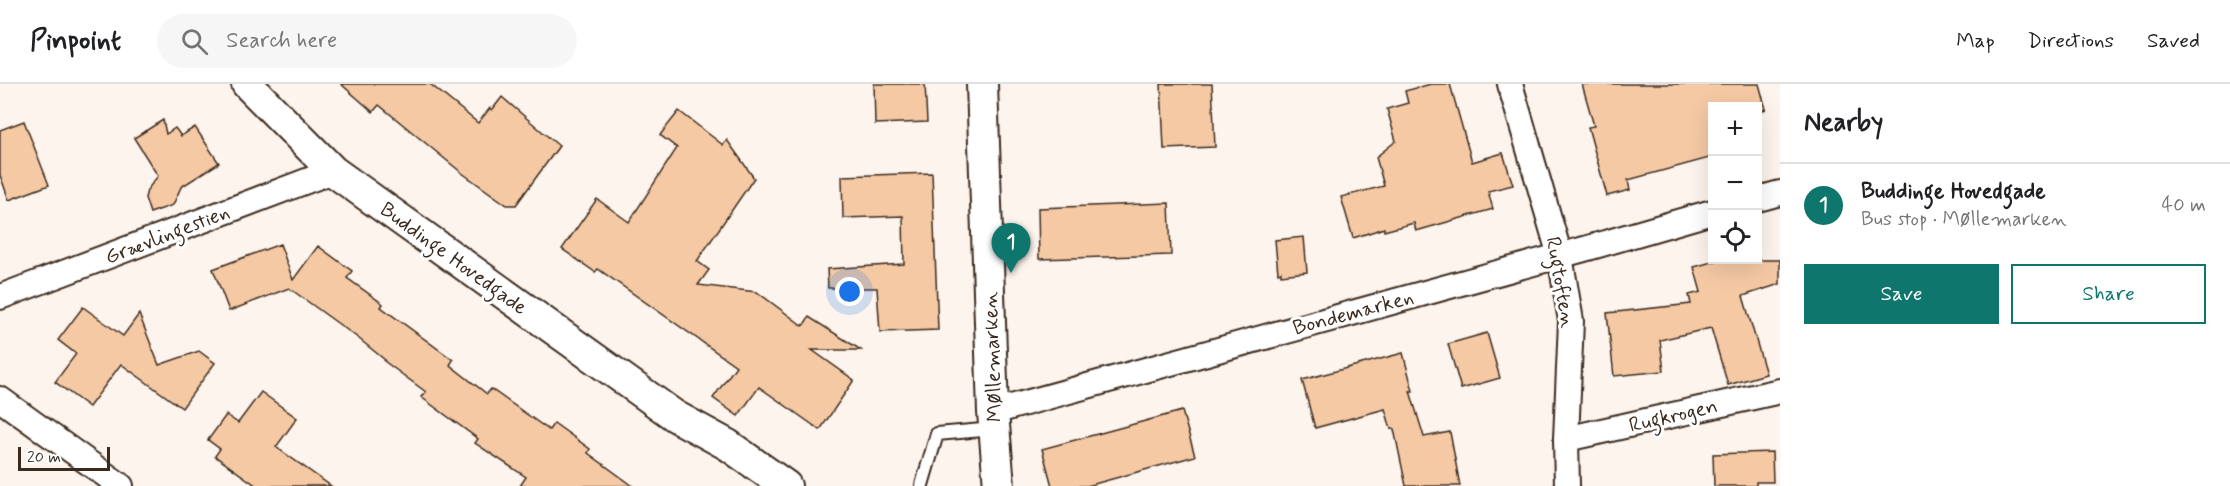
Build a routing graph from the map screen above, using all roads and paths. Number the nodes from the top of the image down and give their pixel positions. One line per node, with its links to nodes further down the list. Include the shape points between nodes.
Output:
1 (248, 84): 4 (street, Buddinge Hovedgade)
2 (982, 84): 13 (street, Møllemarken)
3 (1510, 84): 8 (street, Rugtoften)
4 (333, 171): 9 (street, Grævlingestien); 12 (street, Buddinge Hovedgade)
5 (1780, 193): 6 (street)
6 (1762, 199)
7 (1708, 213): 8 (street, Bondemarken)
8 (1560, 256): 13 (street, Bondemarken); 14 (street, Rugtoften, via 1571,321)
9 (0, 297)
10 (1780, 391): 14 (street, Rugkrogen)
11 (0, 399): 16 (street)
12 (675, 416): 17 (street, Buddinge Hovedgade); 18 (street, Buddinge Hovedgade, via 728,445)
13 (994, 420): 15 (lane, via 937,434); 19 (street, Møllemarken)
14 (1566, 439): 20 (street, Rugtoften)
15 (922, 485)
16 (121, 486)
17 (752, 486)
18 (786, 486)
19 (999, 486)
20 (1567, 486)

